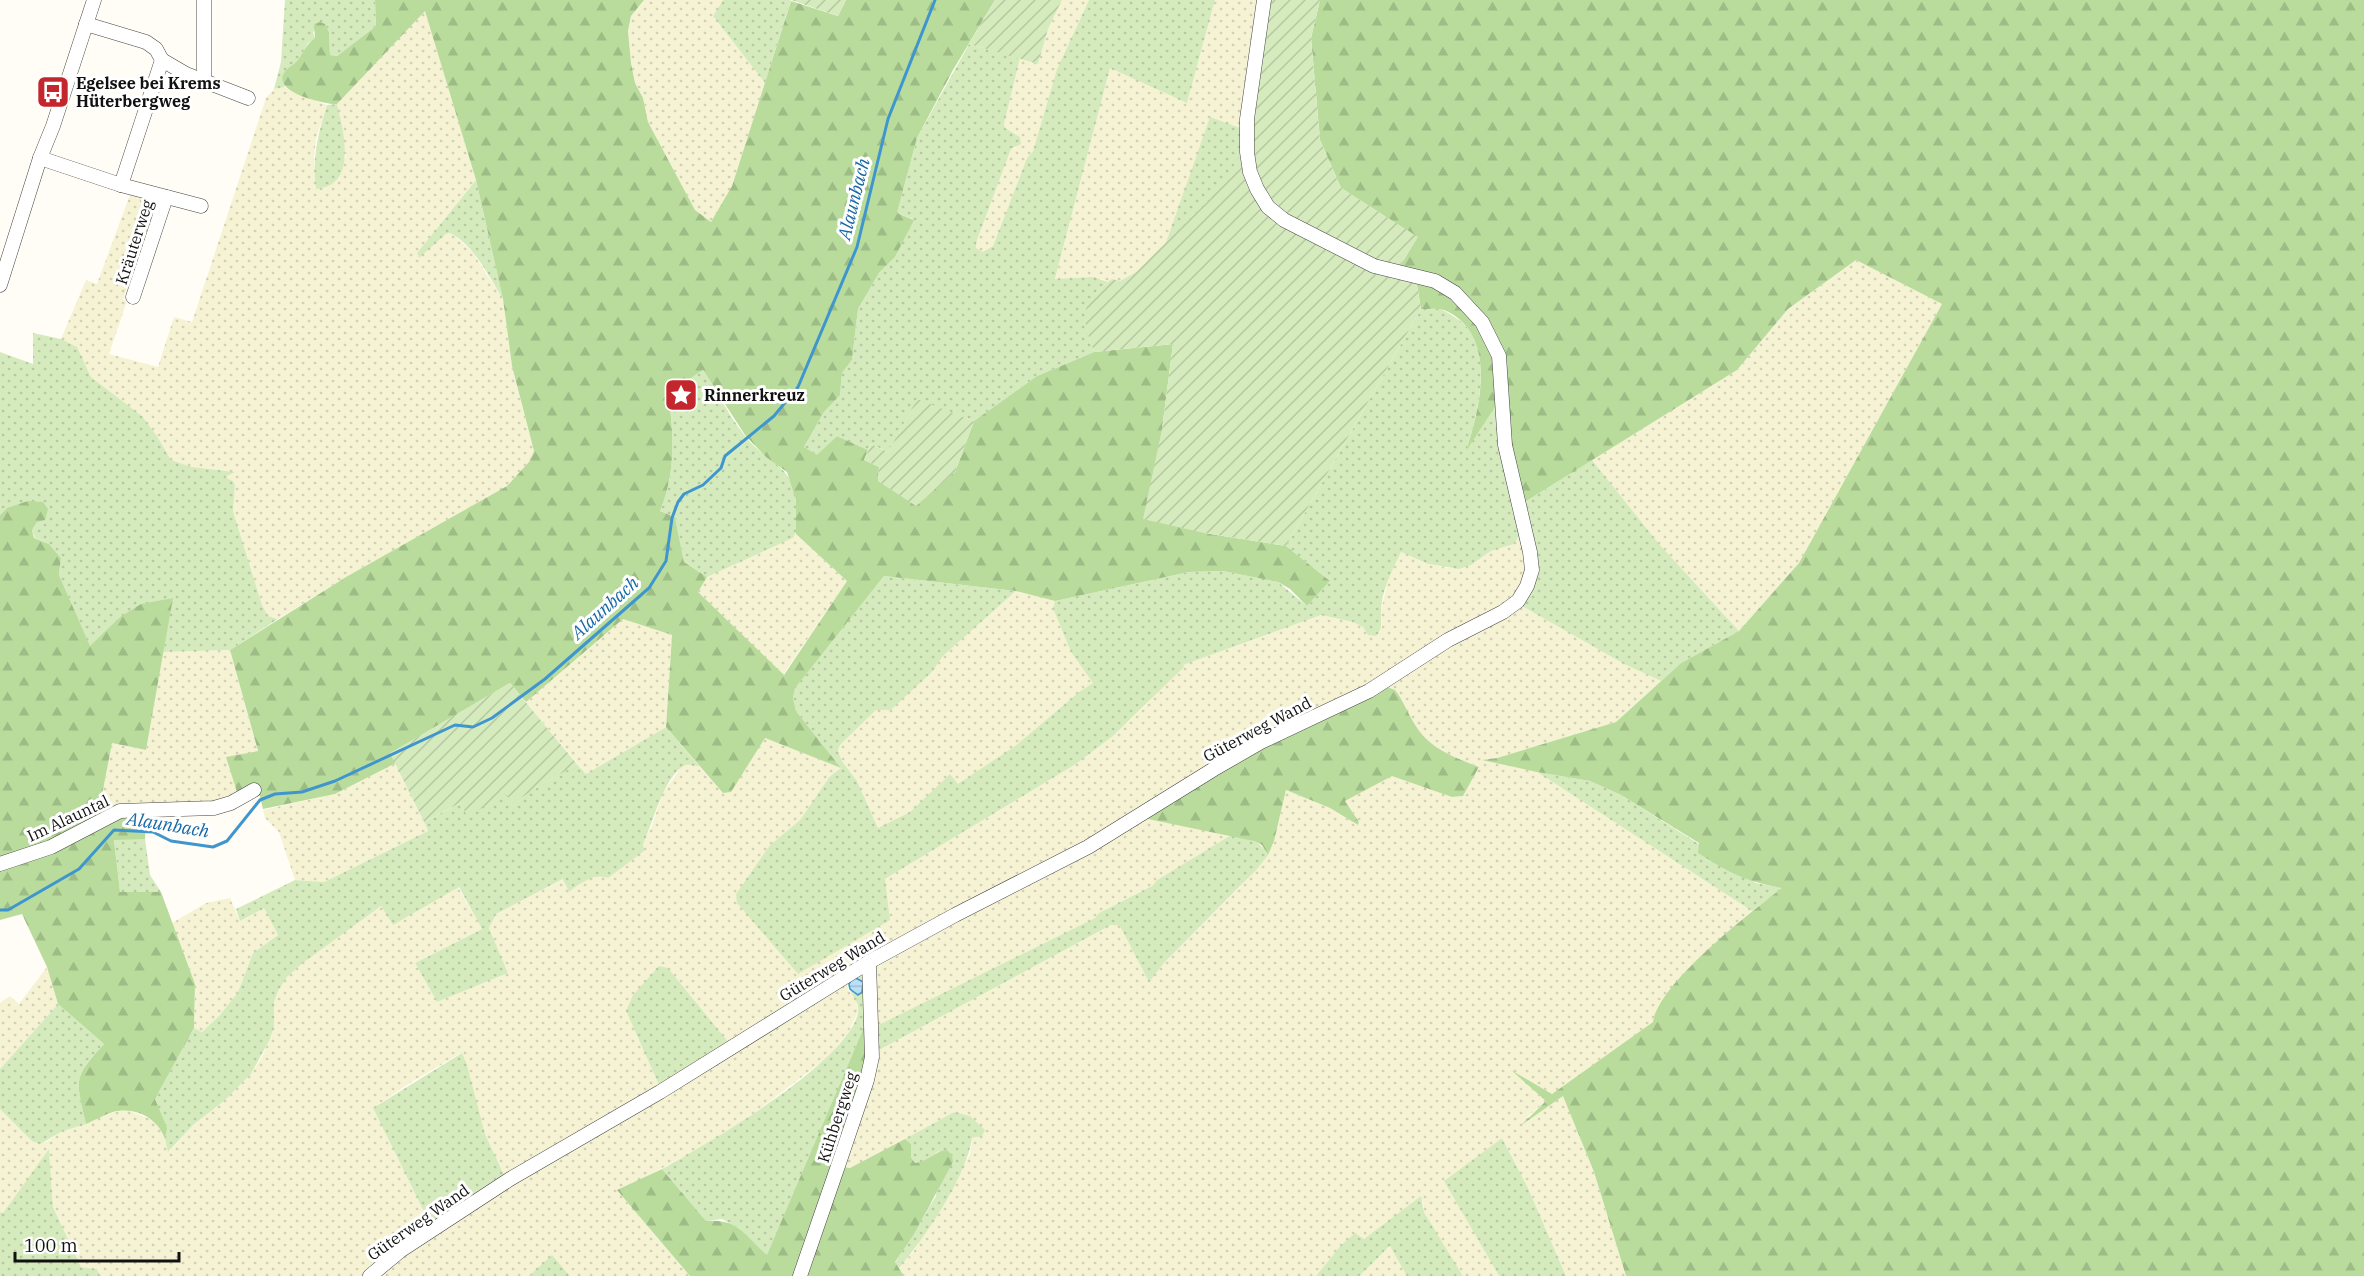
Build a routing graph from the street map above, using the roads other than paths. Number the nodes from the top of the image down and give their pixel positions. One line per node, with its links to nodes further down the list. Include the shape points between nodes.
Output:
1 (94, 0): 4 (street)
2 (204, 0): 6 (street)
3 (1264, 0): 16 (street, Güterweg Wand, via 1247,119 1247,152 1257,189 1268,207 1284,220 1365,262 1435,281 1455,293 1482,322 1499,356 1505,445 1530,552 1532,570 1527,586 1518,601 1503,612 1448,640 1369,691 1262,742 1088,847)
4 (86, 24): 5 (street, via 146,42); 8 (street)
5 (162, 60): 6 (street); 9 (street)
6 (204, 82): 7 (street)
7 (248, 98)
8 (40, 158): 9 (street); 12 (street)
9 (121, 185): 10 (street)
10 (166, 197): 11 (street); 13 (street, Kräuterweg)
11 (201, 206)
12 (0, 285)
13 (133, 297)
14 (254, 790): 15 (street, Im Alauntal, via 214,808 120,811 51,847)
15 (0, 864)
16 (869, 962): 17 (street, Güterweg Wand, via 660,1092 510,1179 400,1251); 18 (street, Kühbergweg, via 872,1057)
17 (370, 1276)
18 (800, 1276)

